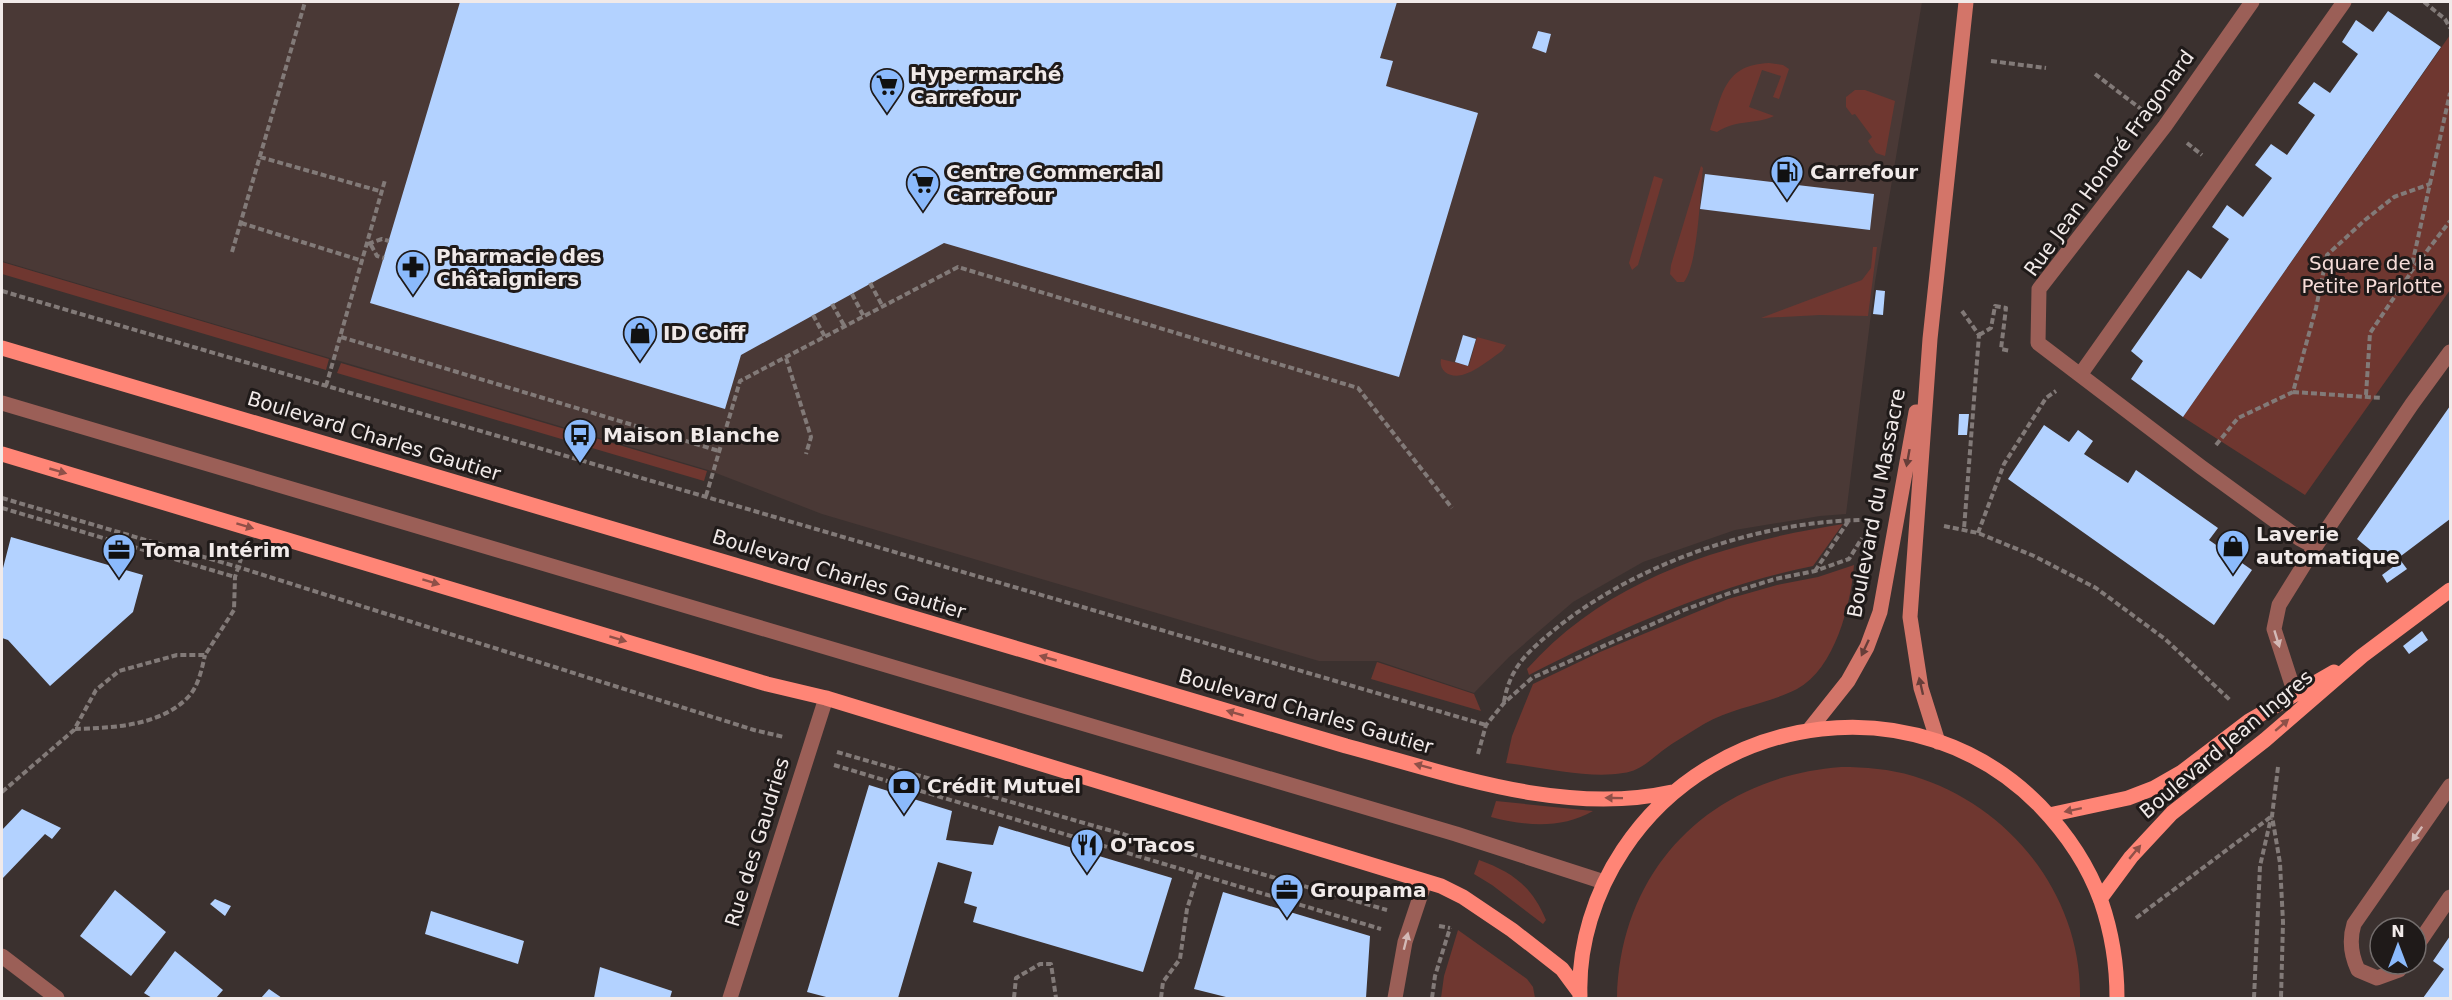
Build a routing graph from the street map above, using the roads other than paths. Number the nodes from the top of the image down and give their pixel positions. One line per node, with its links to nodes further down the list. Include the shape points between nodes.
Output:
1 (1966, 2): 4 (main road, Boulevard du Massacre)
2 (2253, 2): 7 (street, Rue Jean Honoré Fragonard, via 2165,126 2039,289 2038,343)
3 (2344, 2): 7 (street)
4 (1930, 339): 15 (main road, Boulevard du Massacre, one-way to 15, via 1880,612 1848,681); 16 (main road, Boulevard du Massacre, one-way to 4, via 1921,688 1910,616)
5 (2, 348): 18 (main road, Boulevard Charles Gautier, one-way to 5, via 1641,799 1587,798 1516,791 1471,780)
6 (2451, 352): 10 (street)
7 (2080, 375): 10 (street, Rue Jean Honoré Fragonard)
8 (2, 403): 21 (street, via 1456,834)
9 (2, 454): 14 (main road, one-way to 14, via 767,684)
10 (2315, 547): 13 (street, one-way to 13, via 2279,605 2274,629)
11 (2451, 590): 12 (main road, Boulevard Jean Ingres)
12 (2362, 656): 13 (main road, Boulevard Jean Ingres); 23 (main road, Boulevard Jean Ingres, one-way to 12, via 2131,857 2172,813)
13 (2295, 694): 19 (main road, Boulevard Jean Ingres, one-way to 19, via 2249,721 2182,772 2154,788 2128,798)
14 (826, 698): 20 (main road); 29 (street, Rue des Gaudries)
15 (1809, 729): 16 (main road, via 1874,728); 18 (main road, via 1747,746)
16 (1938, 742): 19 (main road, via 1987,765)
17 (2451, 786): 26 (street, one-way to 26, via 2354,924 2352,958 2358,970)
18 (1672, 792): 21 (main road, via 1633,834)
19 (2049, 815): 23 (main road, via 2078,855)
20 (1425, 882): 27 (main road, via 1463,897 1512,930 1562,969); 30 (street, one-way to 20, via 1412,918)
21 (1604, 882): 27 (main road, via 1586,936)
22 (2451, 897): 24 (street)
23 (2100, 899): 31 (main road, via 2117,969)
24 (2428, 930)
25 (2, 956): 28 (street)
26 (2368, 974)
27 (1580, 995)
28 (57, 999)
29 (730, 999)
30 (1395, 999)
31 (2117, 999)

